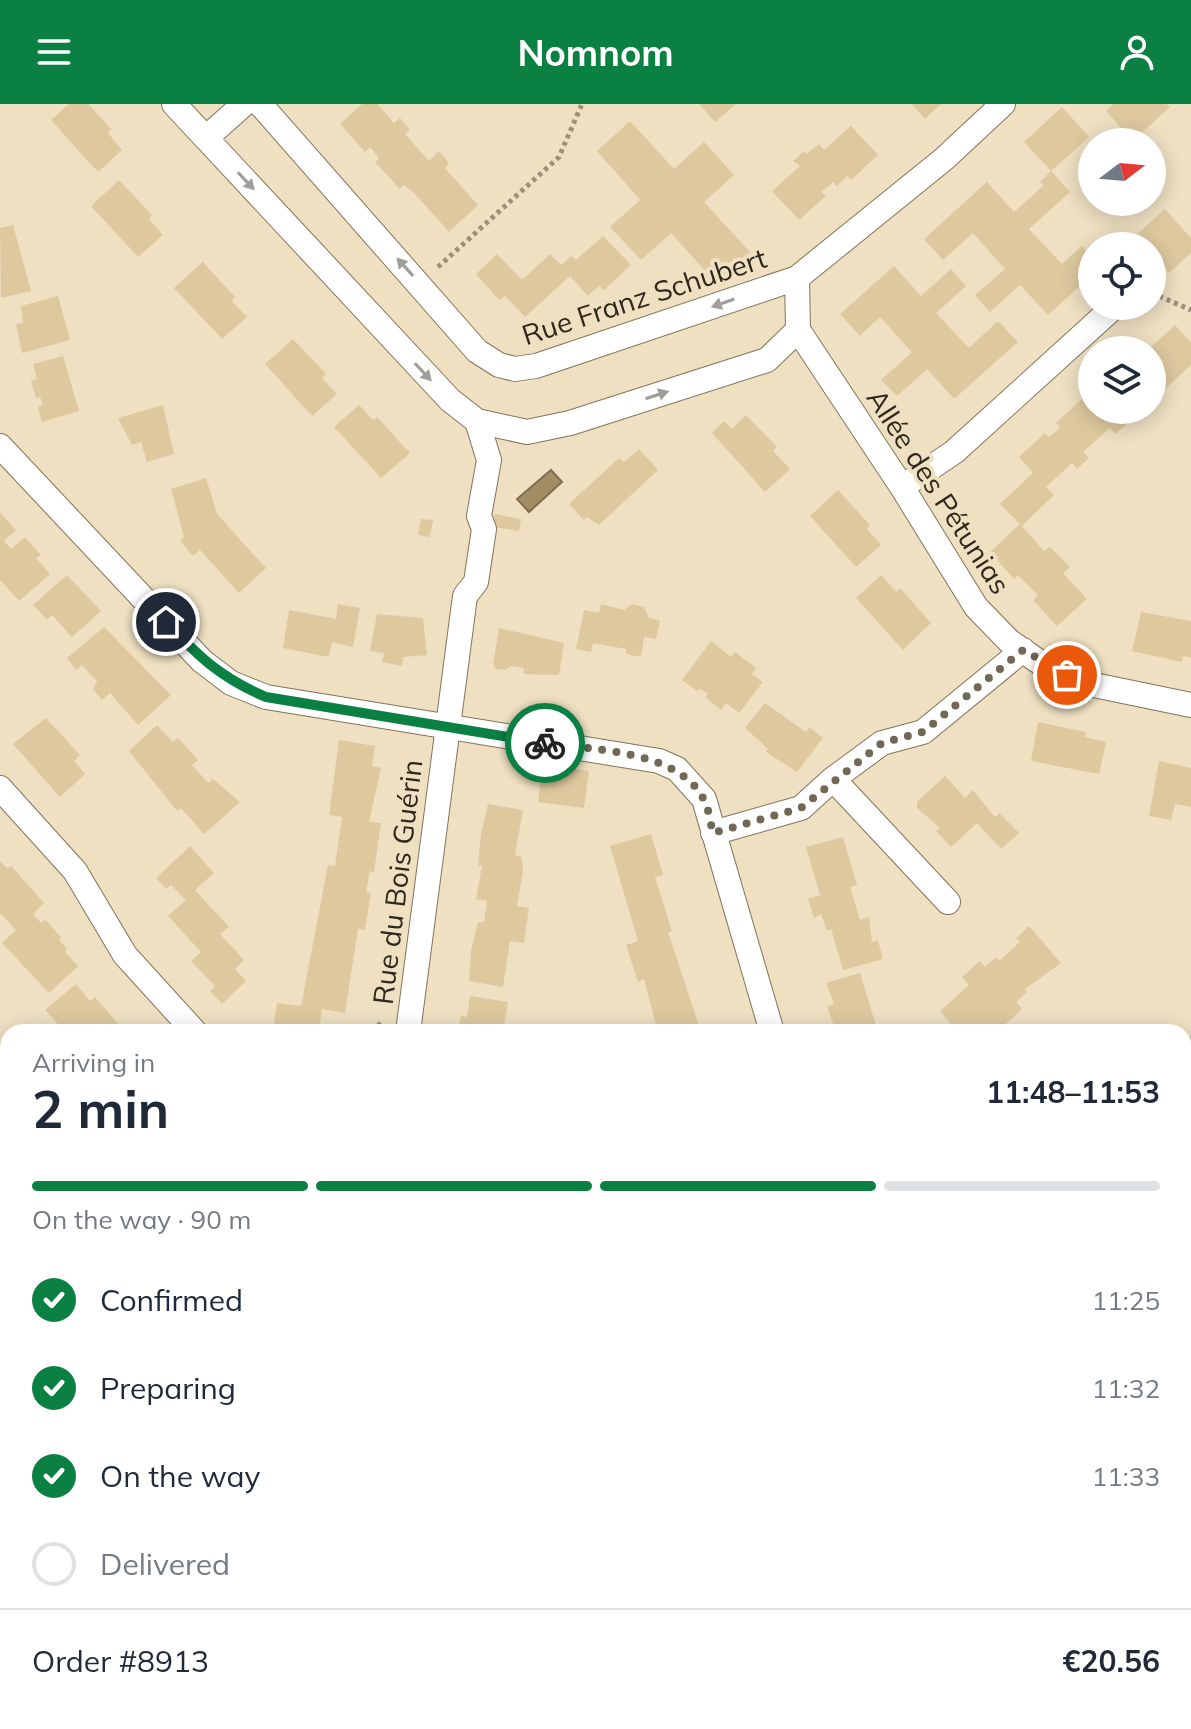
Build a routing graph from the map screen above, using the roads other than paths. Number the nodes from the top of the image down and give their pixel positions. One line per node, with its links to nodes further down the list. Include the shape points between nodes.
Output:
1 (174, 104): 5 (street)
2 (244, 104): 5 (street)
3 (260, 104): 6 (street, Rue Franz Schubert, one-way to 3, via 587,350 515,369 499,365 477,351)
4 (1003, 104): 6 (street, Rue Franz Schubert)
5 (206, 138): 9 (street, one-way to 9, via 450,400)
6 (797, 278): 8 (street)
7 (1100, 320): 13 (street, via 954,452)
8 (798, 330): 10 (street, one-way to 8, via 767,360); 13 (street, Allée des Pétunias)
9 (477, 421): 10 (street); 12 (street, Rue du Bois Guérin)
10 (527, 432): 12 (street)
11 (0, 446): 16 (street, via 202,661 231,683 266,697)
12 (489, 460): 16 (street, Rue du Bois Guérin, via 479,516 484,529 481,555 476,582 465,596)
13 (902, 487): 14 (street, Allée des Pétunias, via 976,607)
14 (1023, 650): 15 (street, Allée des Pétunias, via 1045,666 1089,684); 17 (street, via 923,732 882,743)
15 (1191, 705)
16 (447, 727): 19 (street, via 659,761 692,783 704,799); 22 (street, Rue du Bois Guérin)
17 (833, 779): 19 (street, via 801,808); 20 (street)
18 (0, 788): 21 (street, via 75,871 125,955)
19 (713, 833): 23 (street)
20 (948, 902)
21 (188, 1024)
22 (409, 1024)
23 (770, 1024)

